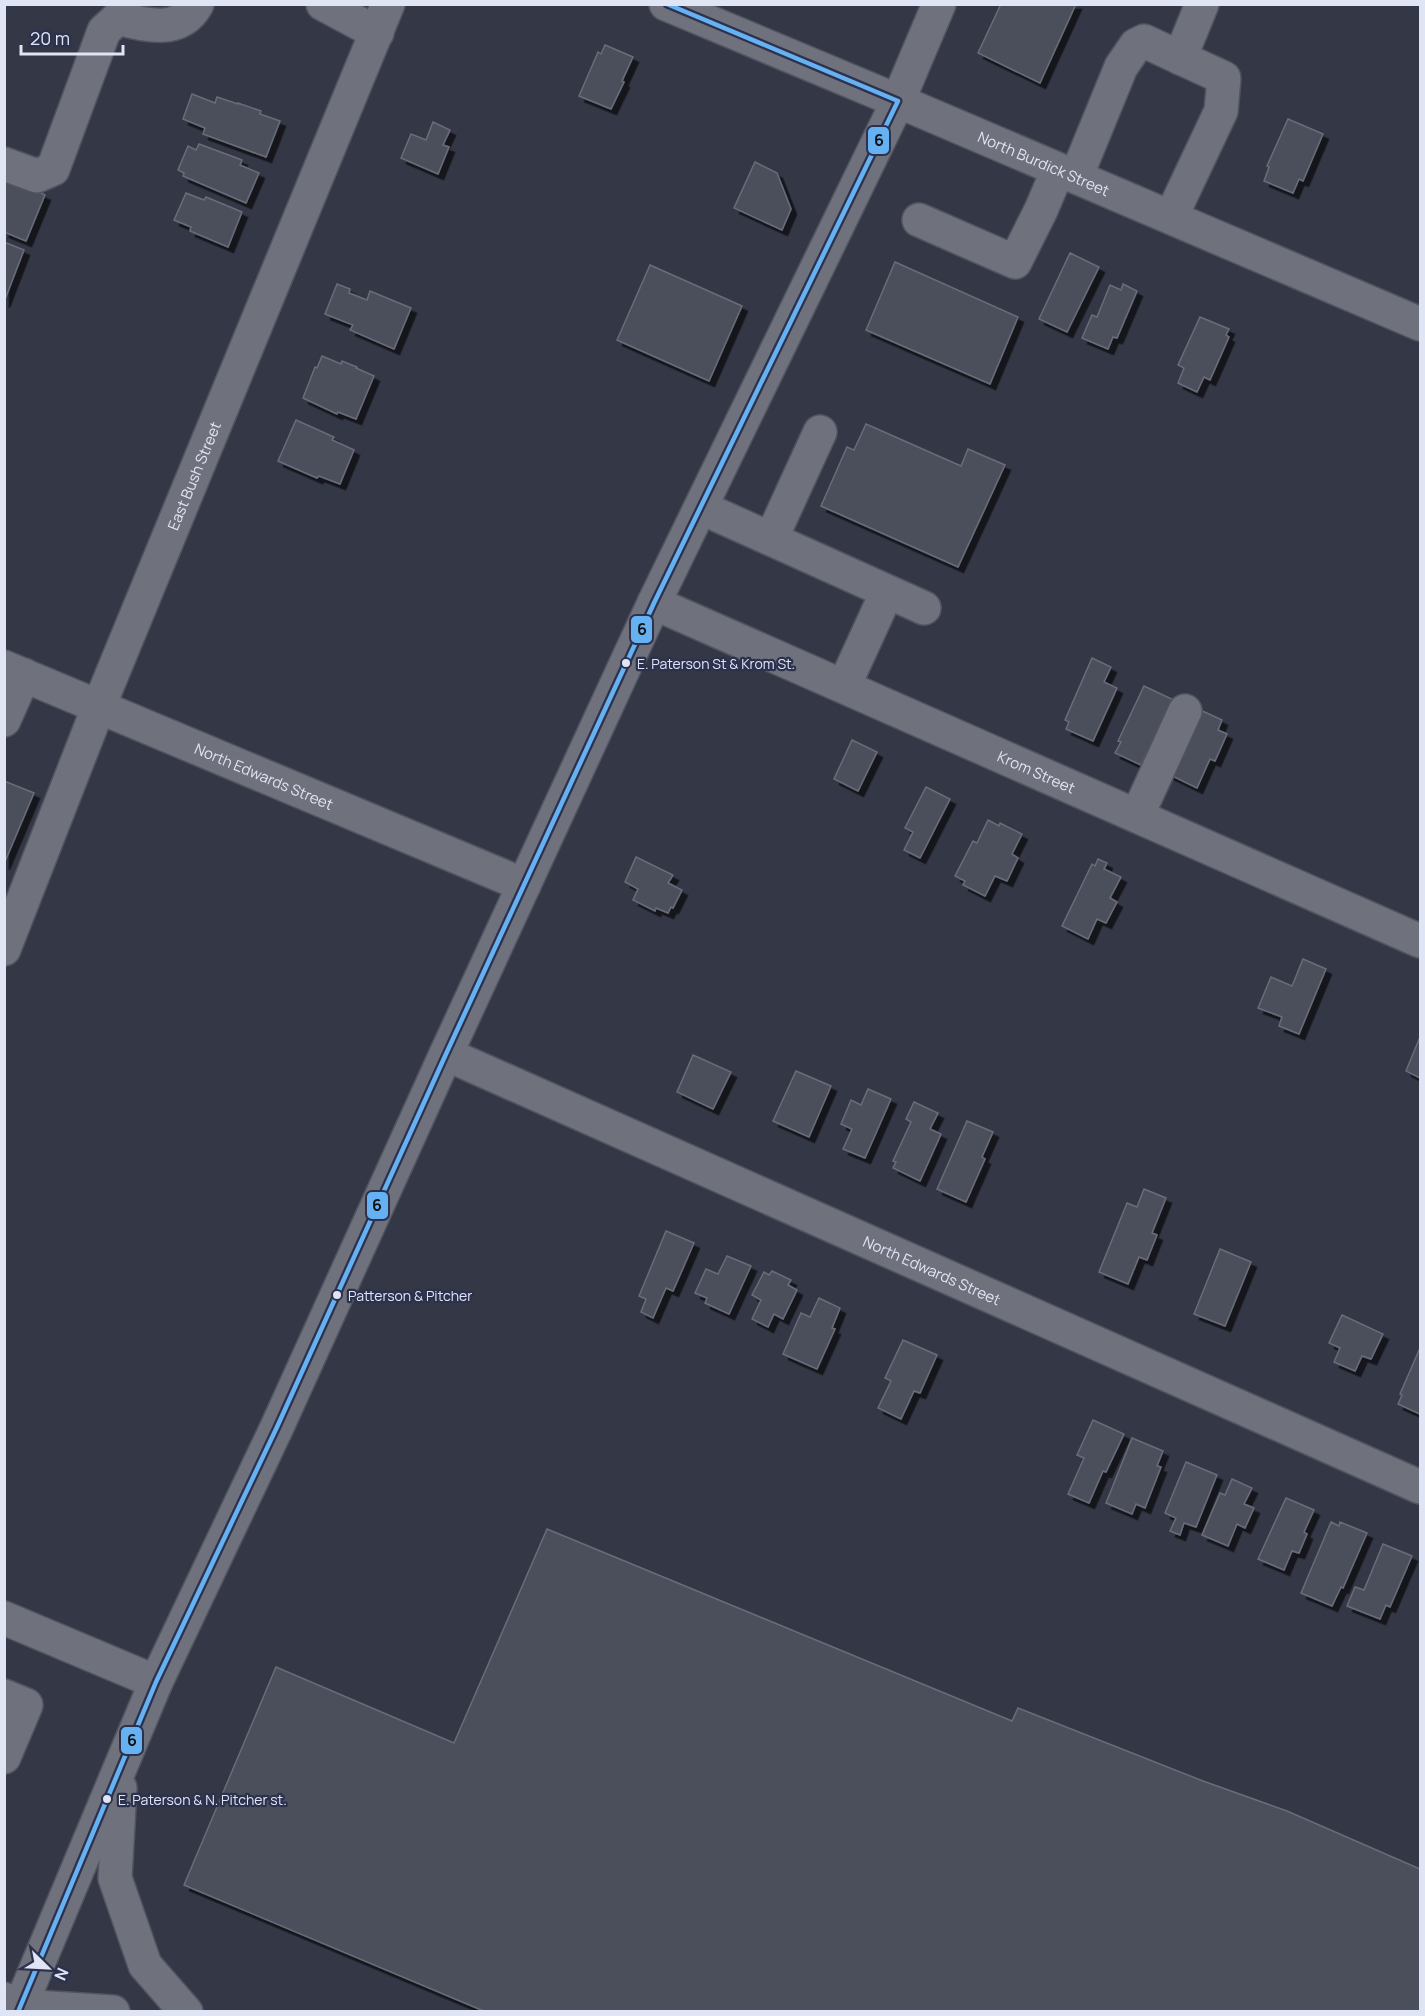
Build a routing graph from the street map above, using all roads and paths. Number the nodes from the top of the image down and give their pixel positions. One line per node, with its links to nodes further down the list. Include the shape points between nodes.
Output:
1 (197, 4): 9 (street, via 176,24 150,26 118,18 104,32 53,169 37,176)
2 (323, 4): 6 (street)
3 (666, 4): 8 (street, North Burdick Street)
4 (939, 4): 8 (street)
5 (1202, 4): 7 (street)
6 (382, 19): 22 (street, East Bush Street)
7 (1180, 58): 10 (street, via 1144,41 1136,45); 11 (street, via 1224,78 1221,111)
8 (898, 101): 10 (street, North Burdick Street); 15 (street)
9 (4, 164)
10 (1067, 173): 11 (street, North Burdick Street); 12 (street, via 1041,210 1015,262)
11 (1171, 217): 13 (street, North Burdick Street)
12 (919, 220)
13 (1420, 324)
14 (820, 432): 16 (street)
15 (702, 508): 16 (street); 18 (street)
16 (771, 539): 17 (street)
17 (887, 592): 19 (street); 21 (street)
18 (654, 603): 21 (street, Krom Street); 26 (street)
19 (924, 608)
20 (14, 671): 22 (street, North Edwards Street); 24 (street)
21 (844, 686): 25 (street, Krom Street)
22 (99, 706): 26 (street, North Edwards Street); 28 (street, East Bush Street)
23 (1185, 711): 25 (street)
24 (4, 720)
25 (1137, 816): 27 (street, Krom Street)
26 (524, 885): 29 (street)
27 (1420, 941)
28 (4, 948)
29 (446, 1054): 30 (street, North Edwards Street); 32 (street)
30 (1420, 1487)
31 (4, 1618): 32 (street)
32 (156, 1682): 35 (street)
33 (4, 1696): 34 (street, via 26,1705)
34 (4, 1757)
35 (122, 1764): 36 (street); 38 (street, via 115,1878 146,1965)
36 (14, 2006): 37 (street)
37 (112, 2012)
38 (186, 2012)

